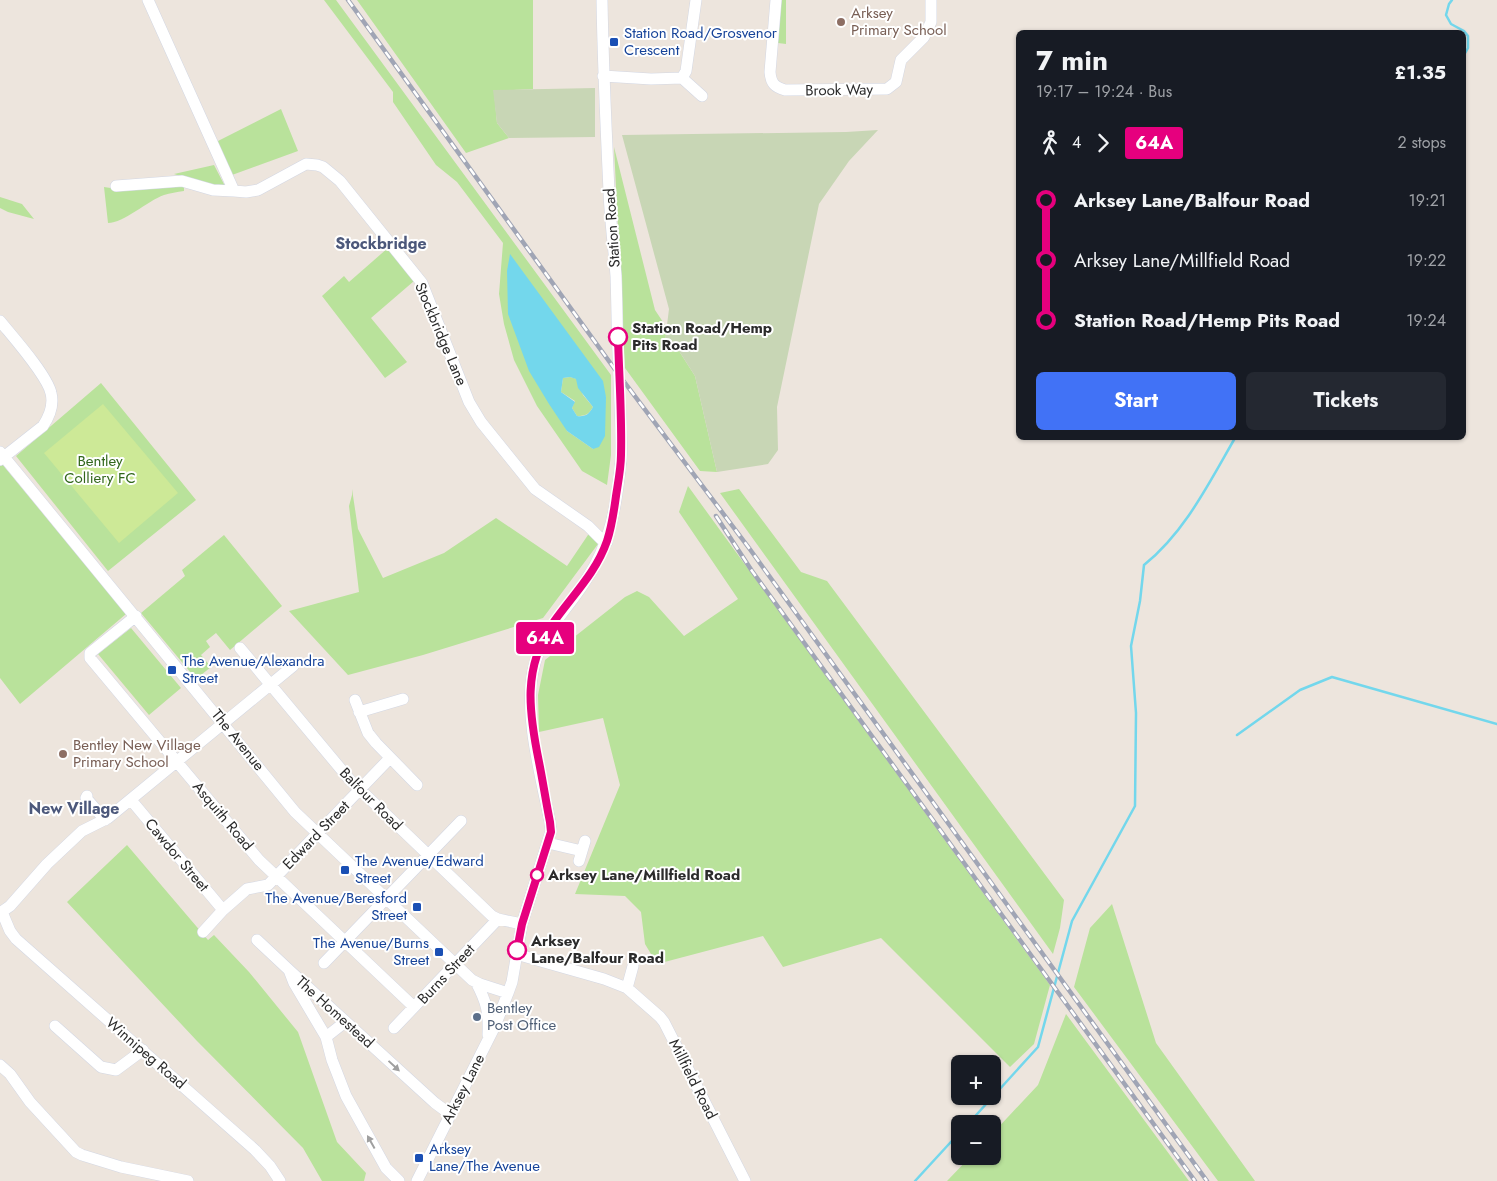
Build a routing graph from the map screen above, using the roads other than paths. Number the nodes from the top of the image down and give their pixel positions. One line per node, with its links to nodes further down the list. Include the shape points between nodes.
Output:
1 (148, 0): 10 (street)
2 (602, 0): 6 (street, Station Road)
3 (696, 0): 7 (street, via 686,71)
4 (776, 0): 5 (street, Brook Way, via 770,72 771,81 777,88 887,90 896,82 901,60 924,37 932,22)
5 (931, 0)
6 (604, 76): 7 (street); 13 (street, Station Road, via 616,278)
7 (682, 78): 8 (street)
8 (702, 96)
9 (116, 186): 10 (street, Stockbridge Lane, via 182,181 213,190)
10 (234, 191): 14 (street, Stockbridge Lane, via 258,190 306,164 323,167 340,182 422,283 469,402 481,422 535,489)
11 (0, 321): 12 (street, via 45,378 52,394 48,419 43,426)
12 (1, 456): 15 (street, The Avenue)
13 (621, 457): 14 (street, Arksey Lane, via 613,519)
14 (606, 542): 32 (street, Arksey Lane, via 586,580 545,637 533,671 530,705 550,822)
15 (136, 616): 22 (street, The Avenue); 24 (street, Asquith Road, via 90,653 90,658)
16 (240, 648): 18 (street, Balfour Road)
17 (293, 666): 18 (street)
18 (271, 685): 22 (street); 26 (street, Balfour Road)
19 (403, 699): 21 (street)
20 (355, 700): 21 (street)
21 (359, 712): 23 (street, via 368,733)
22 (223, 723): 24 (street); 31 (street, The Avenue, via 295,812)
23 (390, 758): 25 (street); 26 (street, Edward Street)
24 (177, 762): 28 (street); 35 (street, Asquith Road)
25 (417, 785)
26 (359, 790): 31 (street, Edward Street); 34 (street, Balfour Road)
27 (87, 796): 29 (street)
28 (132, 800): 29 (street); 37 (street, Cawdor Street)
29 (104, 820): 38 (street, via 82,831)
30 (461, 821): 34 (street)
31 (318, 834): 35 (street, Edward Street); 36 (street, The Avenue)
32 (548, 842): 33 (street); 40 (street, Arksey Lane)
33 (582, 851)
34 (428, 855): 36 (street); 39 (street, Balfour Road)
35 (276, 877): 37 (street, Edward Street, via 268,885 247,889); 44 (street, Asquith Road)
36 (387, 898): 44 (street); 47 (street, The Avenue)
37 (223, 910): 42 (street, Edward Street)
38 (1, 912): 41 (street, Winnipeg Road)
39 (498, 919): 40 (street, Balfour Road); 47 (street, Burns Street)
40 (522, 924): 45 (street, Arksey Lane)
41 (4, 929): 59 (street, Winnipeg Road)
42 (203, 932)
43 (257, 940): 49 (street)
44 (345, 942): 46 (street); 53 (street, Asquith Road)
45 (516, 954): 51 (street, Millfield Road); 52 (street, Arksey Lane)
46 (324, 963)
47 (456, 964): 50 (street, The Avenue); 53 (street, Burns Street)
48 (633, 966): 51 (street)
49 (289, 970): 54 (street, The Homestead); 57 (street, The Homestead)
50 (476, 982): 52 (street, The Avenue); 58 (street, via 486,1002)
51 (627, 988): 67 (street, Millfield Road, via 664,1022)
52 (508, 993): 58 (street, Arksey Lane)
53 (414, 1007): 56 (street, Burns Street)
54 (345, 1022): 57 (street); 61 (street, The Homestead, one-way to 61)
55 (55, 1026): 59 (street, via 100,1067 116,1070)
56 (394, 1028)
57 (326, 1037): 65 (street, The Homestead, one-way to 57, via 386,1168 346,1096)
58 (488, 1040): 61 (street, Arksey Lane)
59 (143, 1050): 64 (street, Winnipeg Road, via 255,1150)
60 (0, 1065): 62 (street, via 76,1152)
61 (450, 1114): 66 (street, Arksey Lane)
62 (129, 1175): 63 (street)
63 (188, 1181)
64 (280, 1181)
65 (399, 1181)
66 (416, 1181)
67 (745, 1181)

